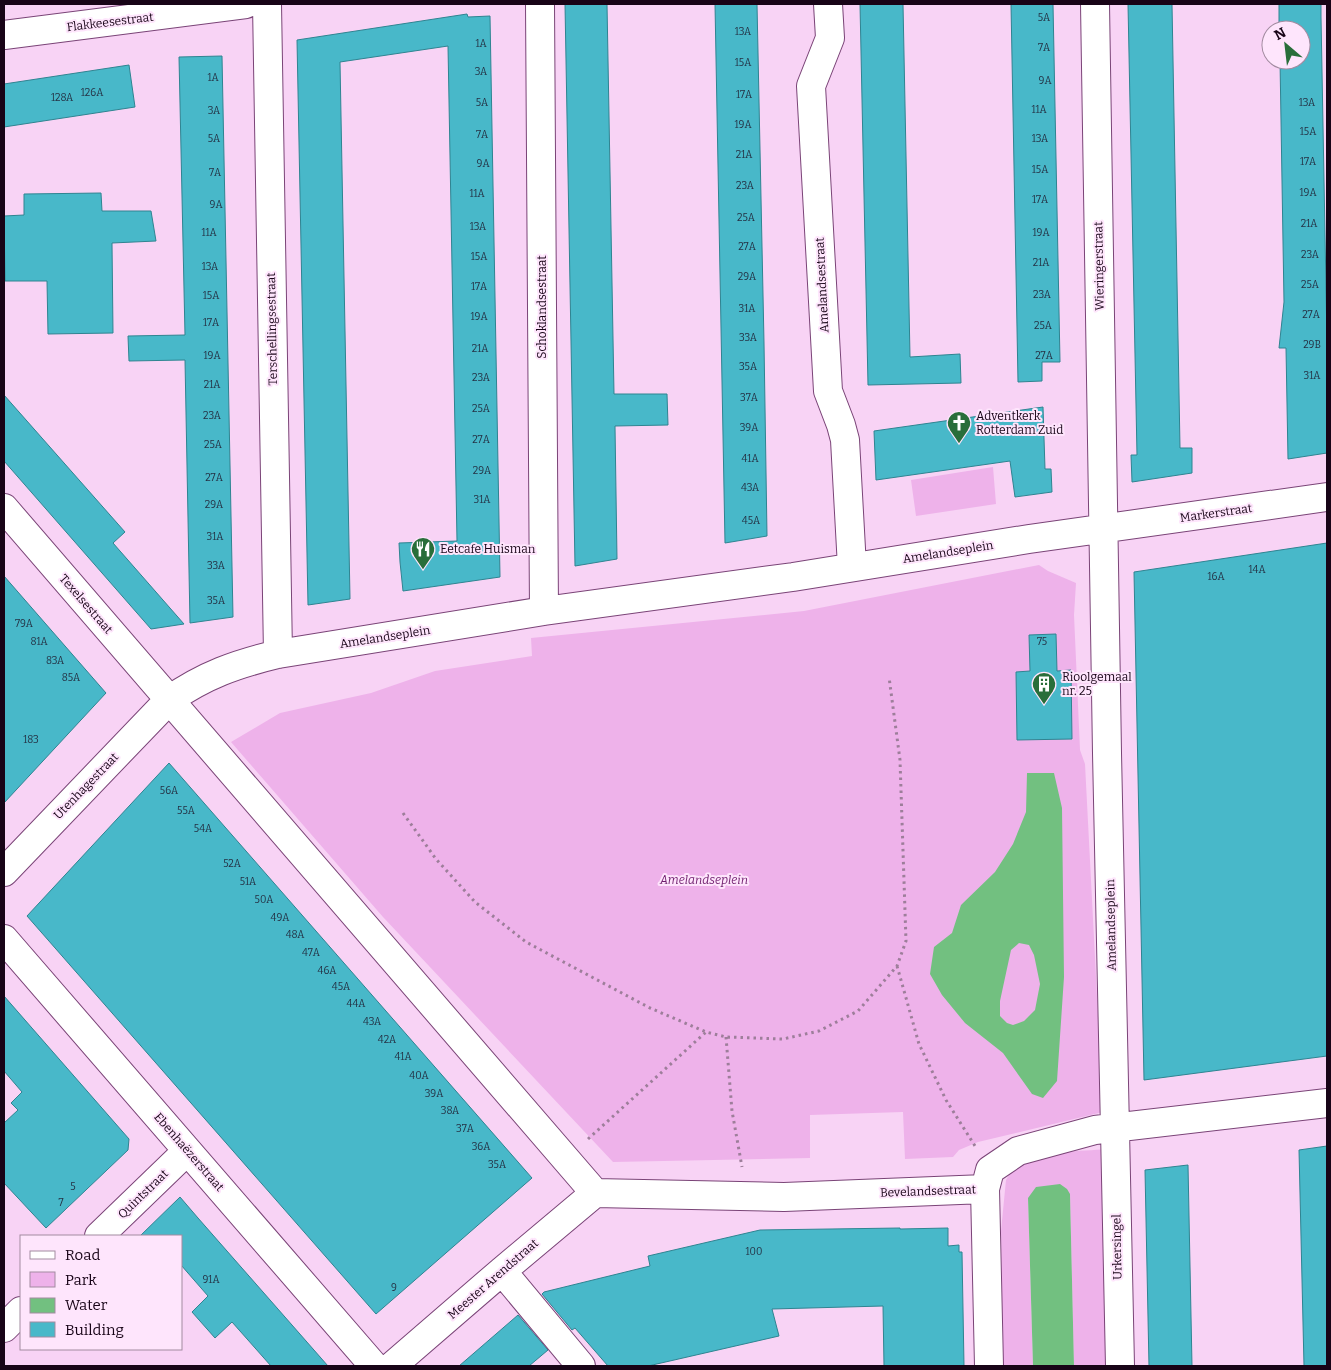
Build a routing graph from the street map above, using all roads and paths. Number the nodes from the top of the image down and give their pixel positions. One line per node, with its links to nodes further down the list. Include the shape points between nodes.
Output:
1 (246, 4): 6 (street, Flakkeesestraat)
2 (267, 4): 12 (street, Terschellingsestraat)
3 (540, 4): 11 (street, Schoklandsestraat)
4 (828, 4): 10 (street, Amelandsestraat, via 830,38 811,86 828,391 845,440)
5 (1095, 4): 9 (street, Wieringerstraat)
6 (4, 36)
7 (1327, 497): 9 (street, Markerstraat)
8 (4, 508): 14 (street, Texelsestraat)
9 (1104, 528): 10 (street, Amelandseplein); 22 (street, Amelandseplein)
10 (852, 567): 11 (street, Amelandseplein)
11 (544, 611): 12 (street, Amelandseplein)
12 (278, 654): 14 (street, Amelandseplein, via 220,671)
13 (889, 677): 18 (path, via 900,760 906,941)
14 (169, 700): 16 (street, Utenhagestraat); 24 (street)
15 (404, 813): 19 (path, via 436,859 475,902 526,942 650,1008)
16 (4, 872)
17 (4, 939): 23 (street, Ebenhaëzerstraat)
18 (898, 966): 20 (path, via 858,1010 819,1031 783,1039); 25 (path, via 919,1044)
19 (706, 1032): 20 (path); 24 (path)
20 (726, 1036): 27 (path, via 732,1111)
21 (1327, 1103): 22 (street)
22 (1114, 1128): 25 (street, via 1094,1130 1018,1151); 36 (street, Urkersingel)
23 (187, 1151): 28 (street, Quintstraat); 32 (street, Ebenhaëzerstraat)
24 (565, 1160): 26 (street)
25 (988, 1179): 27 (street, Bevelandsestraat, via 784,1197); 35 (street)
26 (595, 1193): 27 (street, Bevelandsestraat); 29 (street, Meester Arendstraat)
27 (748, 1197)
28 (100, 1235)
29 (502, 1271): 33 (street, Meester Arendstraat); 34 (street)
30 (20, 1312): 31 (street)
31 (4, 1328)
32 (374, 1366)
33 (392, 1366)
34 (581, 1366)
35 (989, 1366)
36 (1120, 1366)

